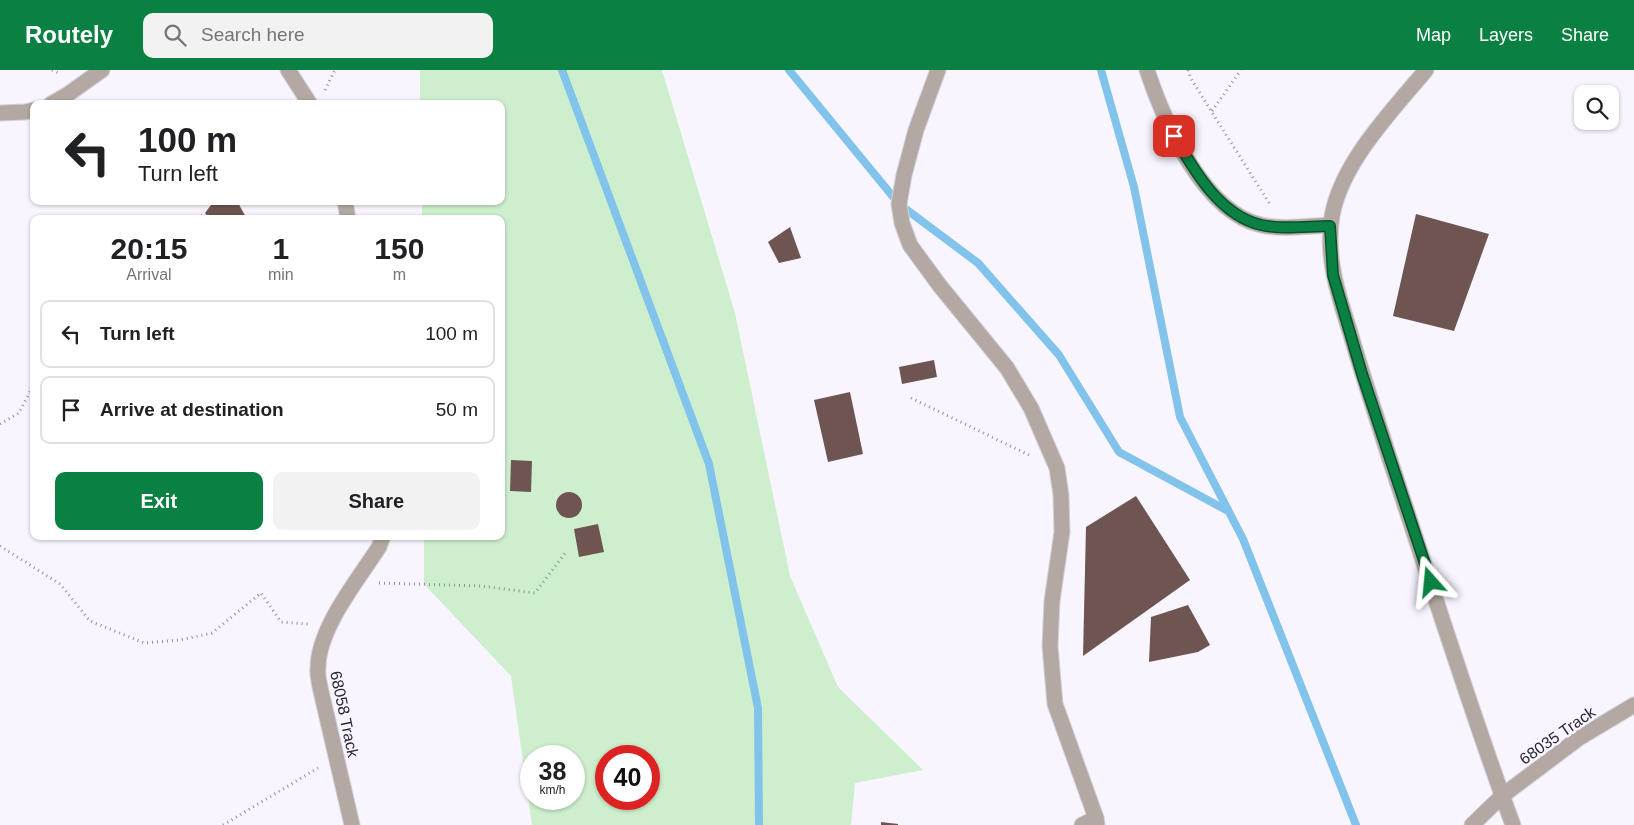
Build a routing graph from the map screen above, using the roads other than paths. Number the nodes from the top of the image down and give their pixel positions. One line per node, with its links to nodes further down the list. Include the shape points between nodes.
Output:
1 (102, 70): 6 (street)
2 (288, 70): 7 (street)
3 (938, 70): 14 (street, via 904,175 900,204 902,224 910,245 1007,368 1030,408 1057,468 1062,532 1052,601 1050,646 1055,704)
4 (1146, 70): 10 (street, via 1174,136 1196,175 1215,196 1239,216 1262,225)
5 (1426, 70): 10 (street, via 1386,117 1354,163 1338,192)
6 (58, 100)
7 (316, 100)
8 (30, 111): 9 (street)
9 (0, 113)
10 (1330, 226): 13 (street, via 1333,275 1359,365)
11 (382, 540): 15 (street, 68058 Track, via 329,626 320,650 318,668)
12 (1634, 705): 13 (street, 68035 Track, via 1579,738)
13 (1502, 796): 17 (street, 68035 Track); 18 (street)
14 (1096, 822): 16 (street)
15 (352, 825)
16 (1082, 825)
17 (1472, 825)
18 (1513, 825)

